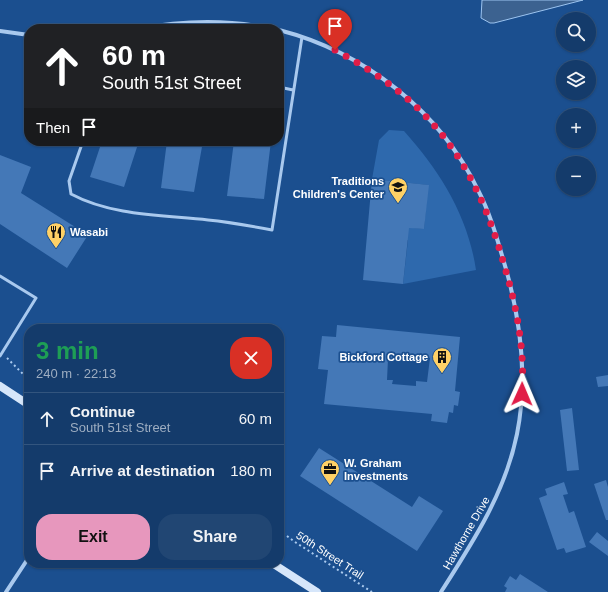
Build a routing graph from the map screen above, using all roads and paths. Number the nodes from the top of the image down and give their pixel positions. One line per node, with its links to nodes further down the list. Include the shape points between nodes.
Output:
1 (174, 24): 2 (street, via 222,21)
2 (242, 24)
3 (0, 30): 5 (street)
4 (284, 32): 6 (street, Hawthorne Drive)
5 (24, 34)
6 (302, 37): 8 (lane); 21 (street, Hawthorne Drive, via 335,50 381,77 412,101 439,130 465,166 478,190 489,215 513,293 521,345 523,382 517,434 503,482 488,516)
7 (284, 88): 8 (lane)
8 (293, 90): 9 (lane, via 272,230 210,220 144,214 87,203 71,194 69,181)
9 (81, 146)
10 (0, 276): 11 (lane, via 36,298)
11 (1, 354): 12 (path)
12 (24, 375)
13 (0, 386): 14 (main road)
14 (24, 402)
15 (284, 534): 20 (path, 50th Street Trail)
16 (24, 565): 18 (street)
17 (280, 568): 19 (main road)
18 (6, 592)
19 (317, 592)
20 (372, 592)
21 (441, 592)

